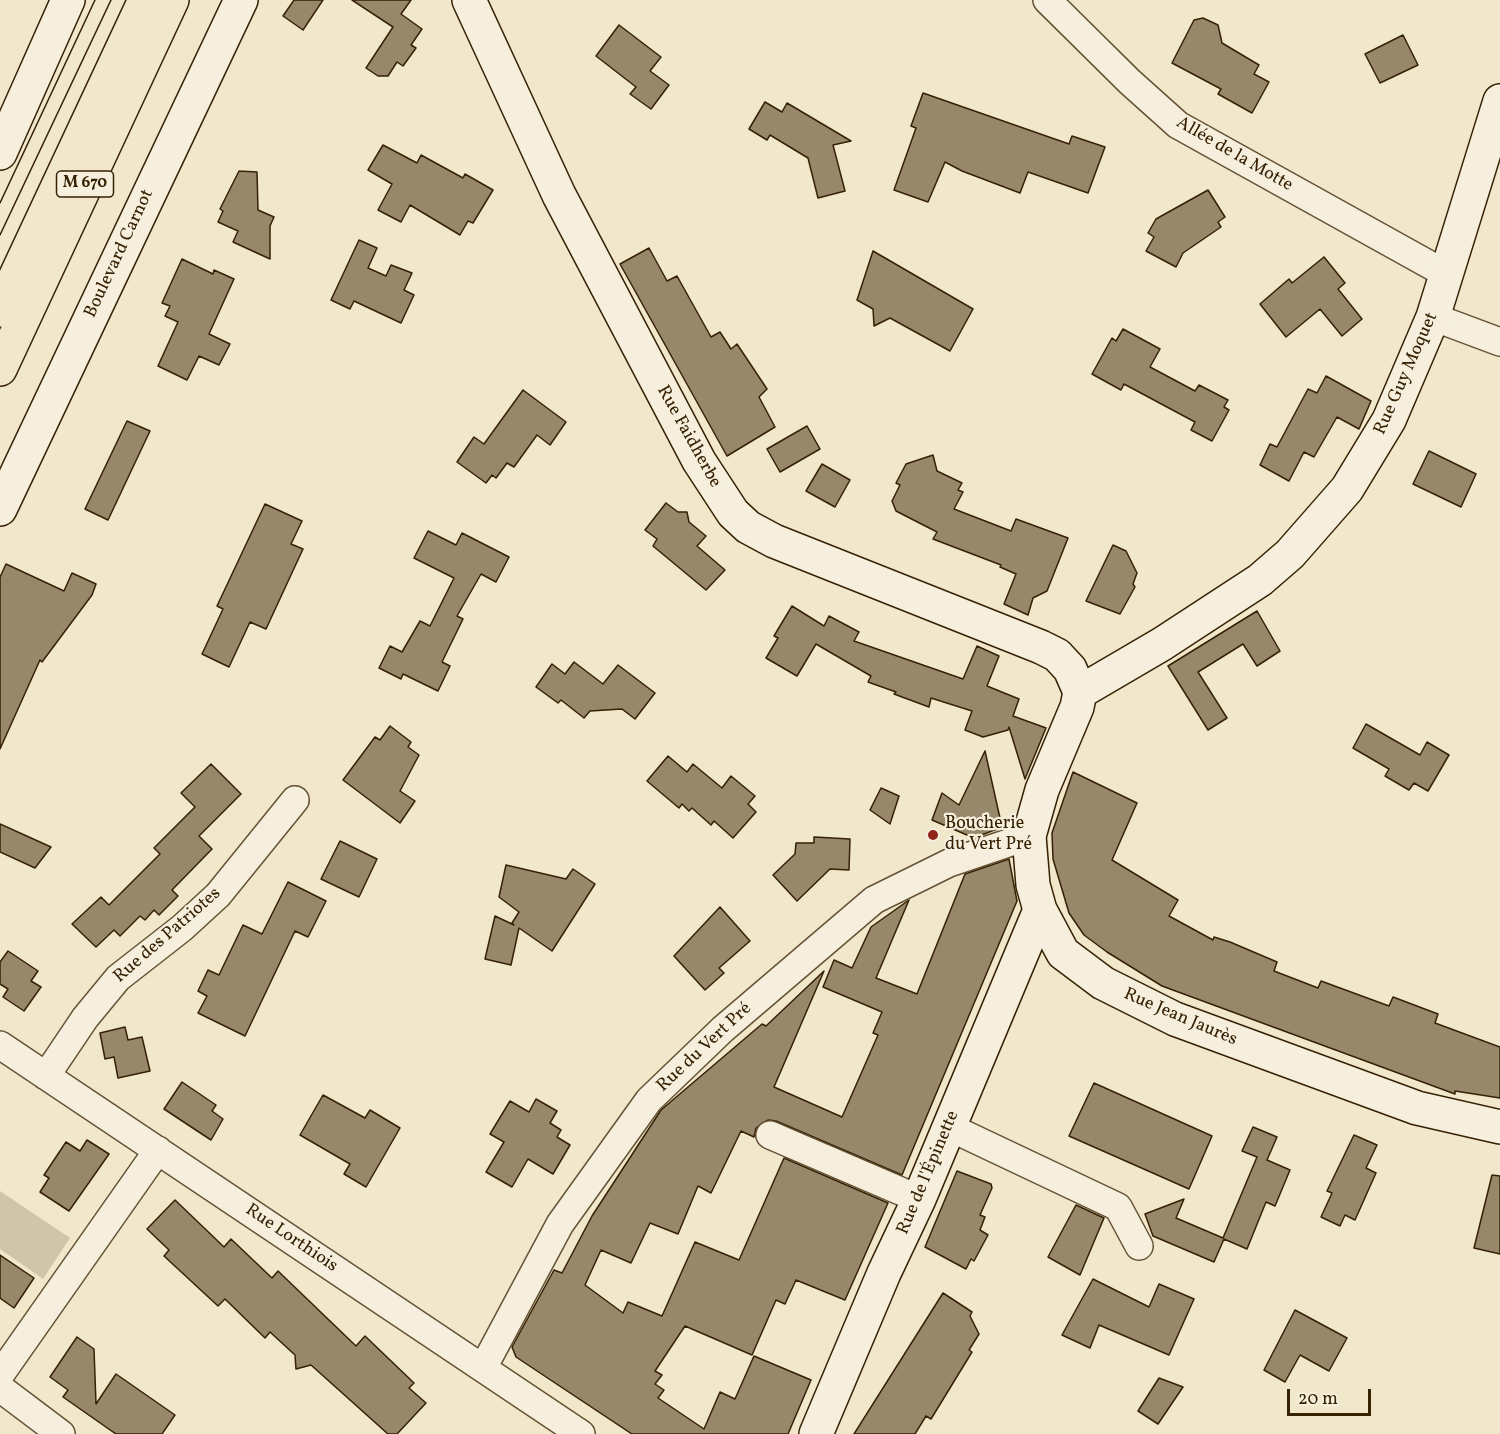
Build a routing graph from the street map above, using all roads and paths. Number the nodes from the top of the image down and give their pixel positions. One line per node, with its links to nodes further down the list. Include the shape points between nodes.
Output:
1 (68, 0): 8 (street)
2 (146, 0): 10 (main road, M 670)
3 (172, 0): 13 (main road, M 670)
4 (241, 0): 14 (street, Boulevard Carnot)
5 (469, 0): 15 (street, Rue Faidherbe, via 559,195 699,460 733,513 754,531 774,541 1041,646 1070,669)
6 (1047, 0): 9 (street, Allée de la Motte, via 1178,125)
7 (1500, 101): 9 (street, Rue Guy Moquet)
8 (0, 153)
9 (1448, 275): 11 (street, Rue Guy Moquet)
10 (0, 310)
11 (1433, 317): 12 (street); 15 (street, Rue Guy Moquet, via 1407,383 1375,445 1347,489 1305,538 1235,598)
12 (1500, 342)
13 (0, 369)
14 (0, 509)
15 (1080, 692): 17 (street, Rue Jean Jaurès, via 1042,790)
16 (294, 800): 20 (street, Rue des Patriotes, via 218,895 118,978)
17 (1029, 836): 18 (street, Rue Jean Jaurès, via 1033,885); 27 (street, Rue du Vert Pré, via 949,863 874,900 723,1029 649,1100 560,1224)
18 (1040, 910): 21 (street, Rue de l'Épinette); 22 (street, Rue Jean Jaurès, via 1063,953 1095,978 1140,1004 1417,1108)
19 (0, 1045): 20 (street, Rue Lorthiois)
20 (46, 1076): 24 (street, Rue Lorthiois)
21 (949, 1127): 25 (street, Rue de l'Épinette); 26 (street, via 1118,1207)
22 (1500, 1127)
23 (770, 1135): 25 (street)
24 (158, 1150): 27 (street, Rue Lorthiois); 28 (street)
25 (919, 1199): 32 (street, Rue de l'Épinette)
26 (1139, 1246)
27 (483, 1368): 31 (street, Rue Lorthiois)
28 (0, 1375)
29 (0, 1388): 30 (street)
30 (61, 1434)
31 (581, 1434)
32 (816, 1434)

